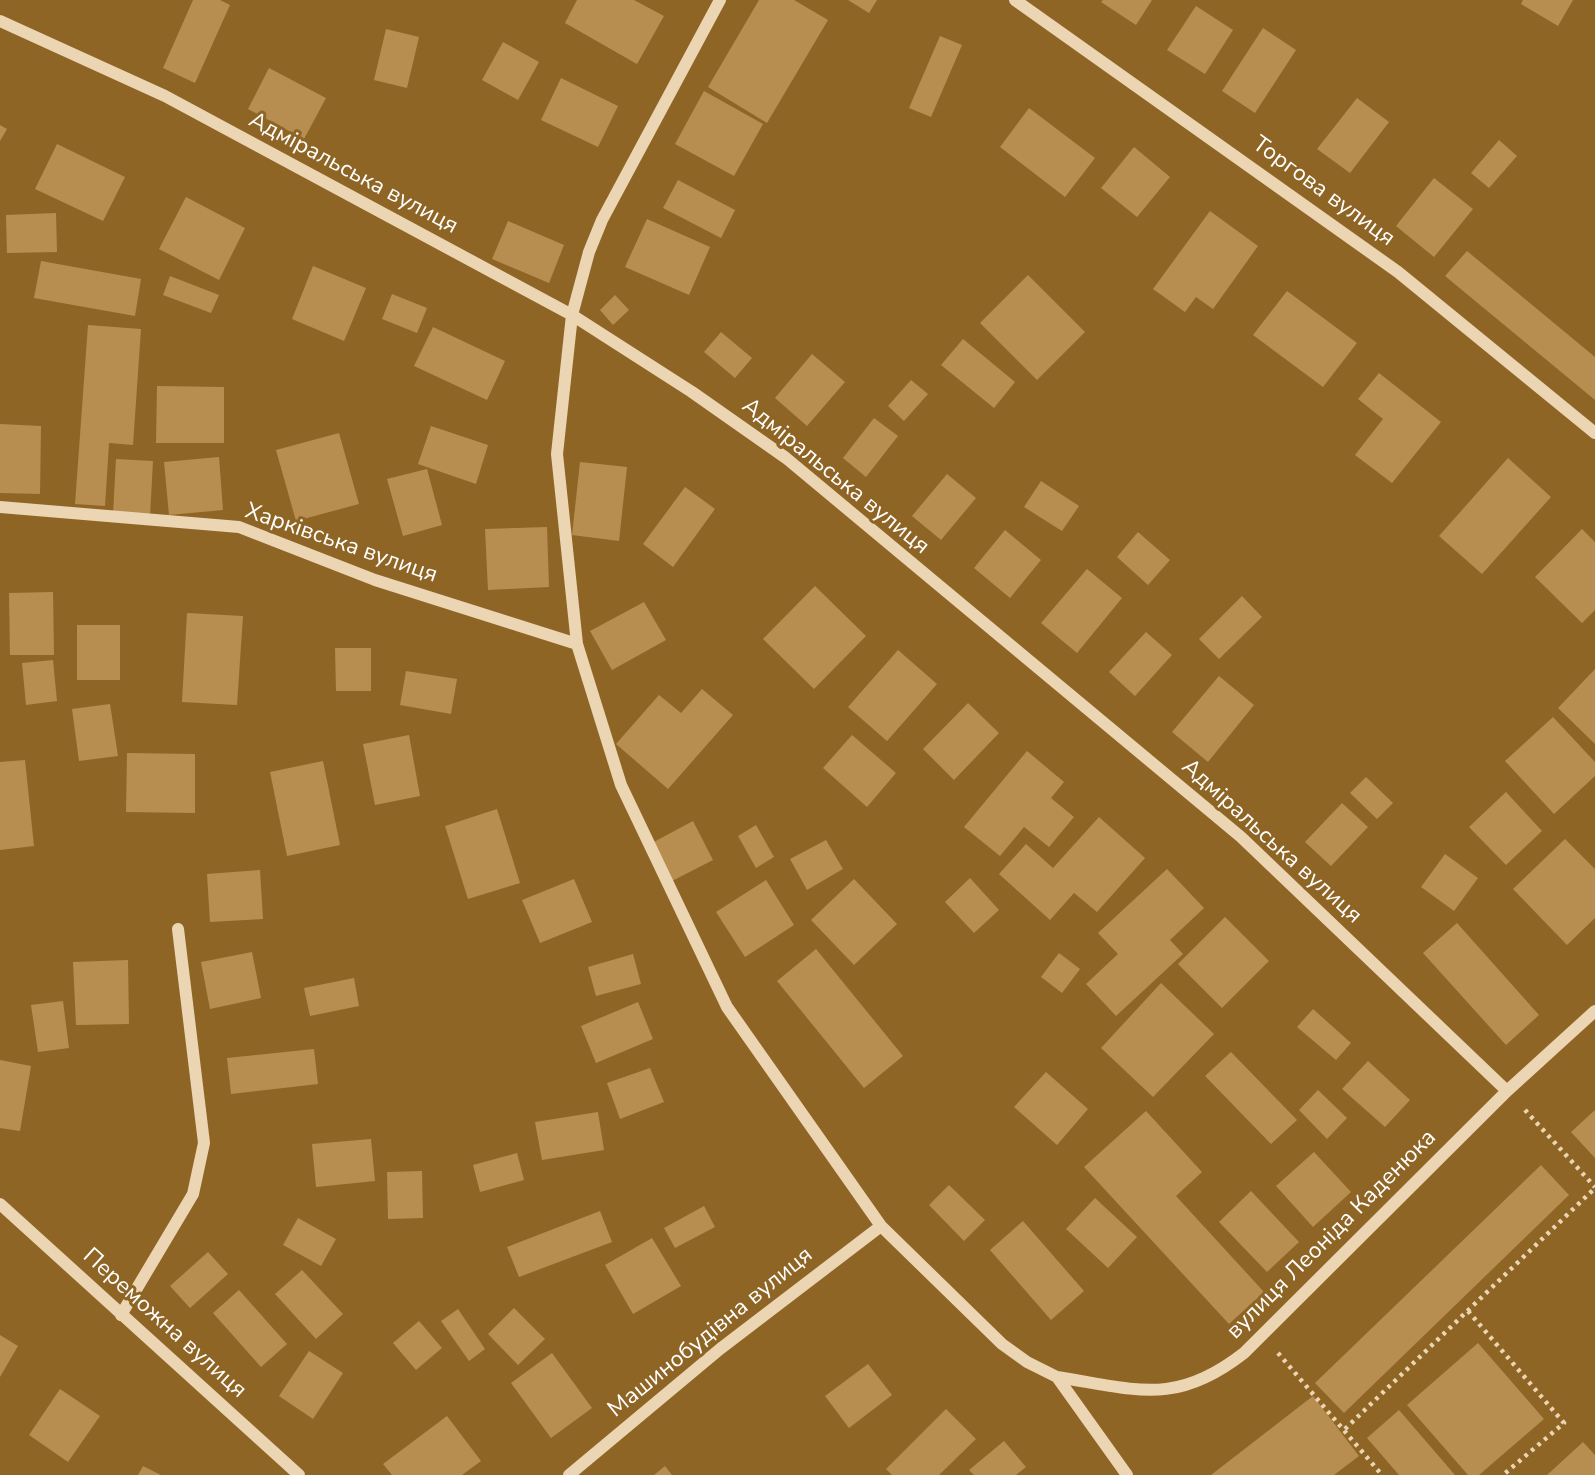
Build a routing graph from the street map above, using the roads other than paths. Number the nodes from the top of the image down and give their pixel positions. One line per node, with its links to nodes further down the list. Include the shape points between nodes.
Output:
1 (720, 0): 4 (street, via 601,220)
2 (1015, 0): 5 (street, Торгова вулиця, via 1398,272)
3 (0, 21): 4 (street, Адміральська вулиця, via 165,96)
4 (572, 315): 7 (street, via 557,454); 10 (street, Адміральська вулиця, via 786,458 1241,837)
5 (1595, 433)
6 (0, 507): 7 (street, Харківська вулиця, via 239,527 375,580)
7 (578, 644): 12 (street, via 621,785 727,1007)
8 (178, 929): 13 (street, via 204,1143 193,1194)
9 (1595, 1012): 10 (street, вулиця Леоніда Каденюка)
10 (1507, 1091): 14 (street, вулиця Леоніда Каденюка, via 1218,1373 1187,1387 1155,1392)
11 (0, 1204): 13 (street, Переможна вулиця)
12 (881, 1226): 14 (street, via 1000,1342); 16 (street, Машинобудівна вулиця, via 720,1349)
13 (121, 1315): 15 (street, Переможна вулиця)
14 (1057, 1377): 17 (street)
15 (299, 1475)
16 (569, 1475)
17 (1127, 1475)

